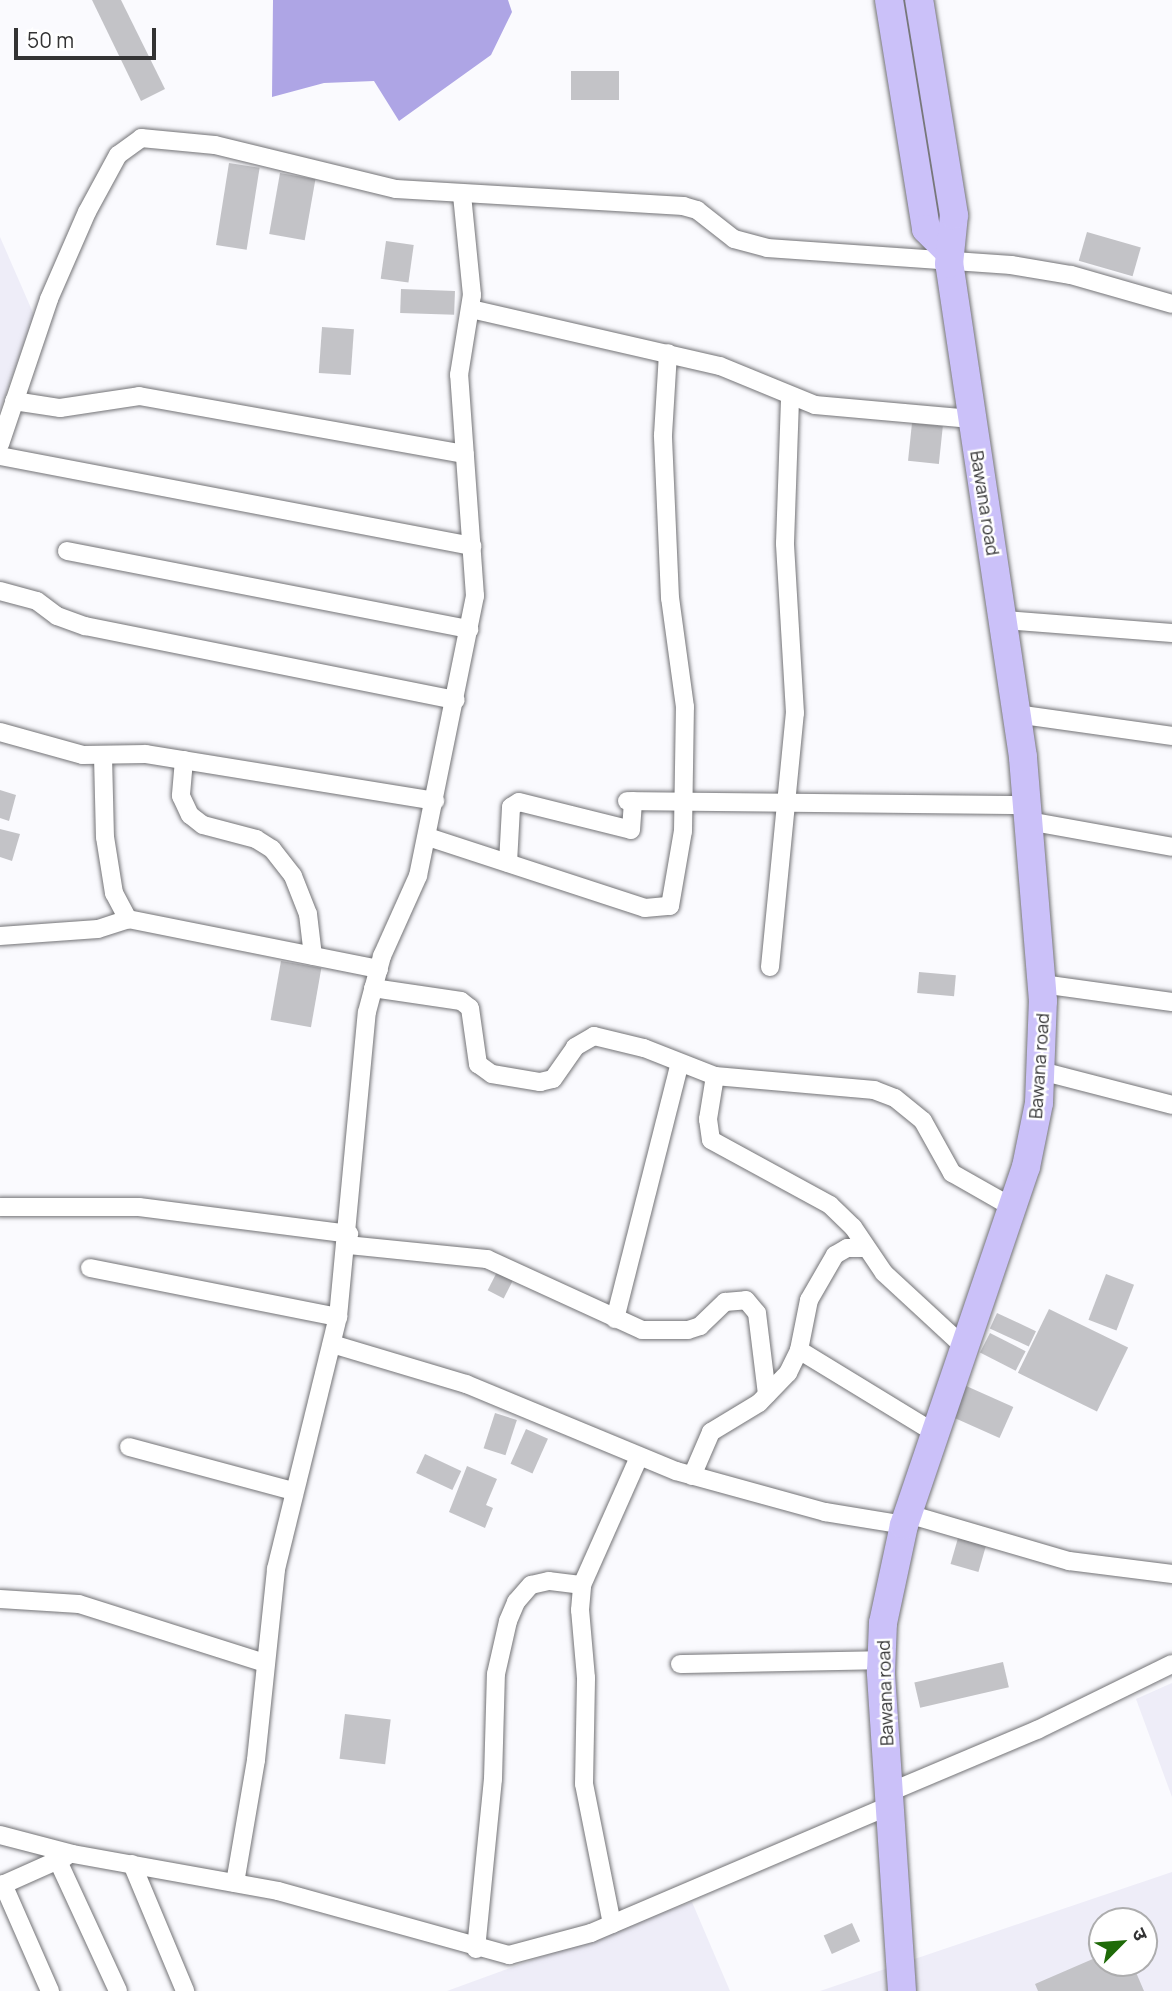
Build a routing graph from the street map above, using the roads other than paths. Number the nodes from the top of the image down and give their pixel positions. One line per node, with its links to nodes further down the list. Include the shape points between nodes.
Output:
1 (889, 0): 4 (main road, via 926,229)
2 (919, 0): 4 (main road, Bawana road, via 954,215)
3 (462, 195): 4 (street, via 683,206 697,210 734,239 758,246); 6 (street); 9 (street, via 372,186 179,139 141,138 128,144 87,212 49,299)
4 (948, 257): 5 (street, via 1072,275); 10 (main road, Bawana road)
5 (1172, 304)
6 (471, 309): 7 (street); 12 (street, via 460,358)
7 (668, 353): 8 (street, via 720,366); 28 (street, via 663,435 671,611 685,707)
8 (790, 398): 10 (street, via 815,405); 26 (street, via 785,543 796,699)
9 (14, 401): 11 (street); 12 (street, via 60,408 139,396)
10 (971, 419): 17 (main road, Bawana road)
11 (0, 444)
12 (465, 454): 14 (street)
13 (0, 456): 14 (street)
14 (472, 546): 18 (street, via 475,596)
15 (67, 551): 18 (street)
16 (0, 591): 20 (street, via 37,601 57,616 85,626)
17 (1004, 620): 19 (street); 21 (main road, Bawana road)
18 (470, 629): 20 (street)
19 (1172, 633)
20 (456, 700): 27 (street)
21 (1016, 714): 23 (street); 29 (main road, Bawana road)
22 (0, 732): 24 (street, via 57,751)
23 (1172, 736)
24 (103, 756): 25 (street, via 146,754); 33 (street, via 105,837 114,893)
25 (184, 760): 27 (street); 35 (street, via 181,796 190,815 203,825 256,839 272,849 293,876 308,914)
26 (788, 800): 28 (street); 29 (street); 36 (street)
27 (435, 801): 30 (street)
28 (684, 801): 32 (street, via 630,801 631,830 519,802 511,807); 32 (street, via 673,899 666,908 645,908)
29 (1027, 813): 31 (street); 38 (main road, Bawana road)
30 (428, 837): 32 (street); 37 (street, via 410,900)
31 (1172, 847)
32 (508, 863)
33 (128, 919): 34 (street, via 98,929); 35 (street)
34 (0, 936)
35 (313, 956): 37 (street)
36 (770, 967)
37 (379, 969): 39 (street)
38 (1042, 984): 40 (street); 42 (main road, Bawana road)
39 (373, 988): 41 (street, via 461,1001 470,1008 478,1064 492,1074 540,1082 554,1079 575,1047 594,1036); 47 (street, via 360,1066)
40 (1172, 1002)
41 (680, 1063): 43 (street); 51 (street)
42 (1041, 1071): 44 (street); 45 (main road, Bawana road, via 1026,1167)
43 (715, 1076): 45 (street, via 813,1082 895,1098 923,1121 952,1173); 48 (street, via 708,1119 711,1140 830,1205)
44 (1172, 1105)
45 (1010, 1206): 53 (main road, Bawana road)
46 (0, 1207): 47 (street, via 139,1207)
47 (348, 1239): 50 (street); 51 (street, via 487,1259)
48 (866, 1248): 53 (street, via 884,1273); 54 (street, via 847,1248 835,1255 819,1278 809,1300)
49 (90, 1268): 50 (street)
50 (338, 1317): 52 (street)
51 (615, 1319): 55 (street, via 642,1330 688,1330 700,1326 725,1302 746,1300 757,1313)
52 (332, 1344): 58 (street, via 466,1384); 60 (street)
53 (963, 1346): 56 (main road, Bawana road)
54 (799, 1350): 55 (street, via 788,1373); 56 (street)
55 (767, 1394): 59 (street, via 710,1432)
56 (935, 1433): 61 (main road, Bawana road)
57 (129, 1447): 60 (street)
58 (639, 1457): 59 (street); 63 (street)
59 (692, 1476): 61 (street, via 825,1512)
60 (293, 1490): 66 (street, via 276,1569)
61 (906, 1520): 62 (street, via 1069,1561); 65 (main road, Bawana road, via 883,1623)
62 (1172, 1574)
63 (582, 1585): 75 (street, via 584,1784); 76 (street, via 549,1581 531,1585 508,1621 496,1674 493,1779)
64 (0, 1599): 66 (street, via 79,1604)
65 (881, 1660): 67 (street); 69 (main road, Bawana road)
66 (265, 1663): 73 (street, via 256,1760)
67 (681, 1664)
68 (1172, 1664): 69 (street)
69 (890, 1798): 75 (street); 80 (main road, Bawana road)
70 (0, 1835): 71 (street)
71 (65, 1857): 72 (street); 74 (street); 78 (street)
72 (132, 1864): 73 (street); 79 (street)
73 (235, 1883): 76 (street, via 312,1900)
74 (2, 1885): 77 (street)
75 (612, 1924): 76 (street, via 547,1948 509,1955)
76 (476, 1949)
77 (50, 1991)
78 (118, 1991)
79 (185, 1991)
80 (902, 1991)

